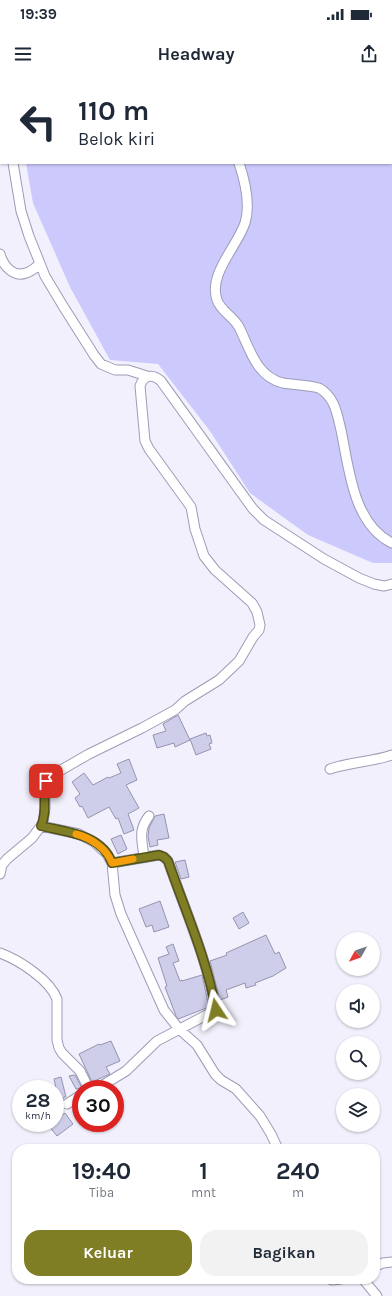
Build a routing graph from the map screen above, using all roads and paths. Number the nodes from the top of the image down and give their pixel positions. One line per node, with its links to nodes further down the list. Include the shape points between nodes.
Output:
1 (13, 164): 4 (street, via 21,211)
2 (240, 164): 6 (street, via 247,213 242,231 216,280 217,301 237,323 261,370 280,382 319,388 332,400 357,503 369,523)
3 (0, 254): 4 (street, via 7,268 16,273 26,274)
4 (40, 264): 5 (street, via 63,306 101,364 115,370 128,370)
5 (147, 376): 7 (street, via 156,377 161,381 253,509 264,520 324,559 359,578 384,586); 11 (street, via 140,386 145,441 191,508 204,556 215,570 252,603 257,612 259,630 239,661 219,680 175,710 49,777 45,785 45,809)
6 (392, 543)
7 (392, 584)
8 (392, 755): 9 (street)
9 (330, 769)
10 (149, 816): 12 (street, via 141,834)
11 (41, 826): 13 (street, via 79,834 102,848); 14 (street, via 32,838 7,859)
12 (144, 857): 13 (street); 16 (street, via 159,855 168,861 197,941 216,1010)
13 (112, 863): 16 (street, via 115,895 121,914 164,1010)
14 (0, 874)
15 (0, 953): 17 (street, via 21,962 55,994 59,1048 80,1071)
16 (179, 1029): 18 (street, via 157,1041); 21 (street, via 197,1045 215,1074 242,1095 260,1116)
17 (84, 1080)
18 (111, 1080)
19 (72, 1101): 20 (street)
20 (67, 1104)
21 (276, 1144)
22 (392, 1262): 23 (street)
23 (380, 1264)
24 (367, 1284): 25 (street)
25 (378, 1296)

